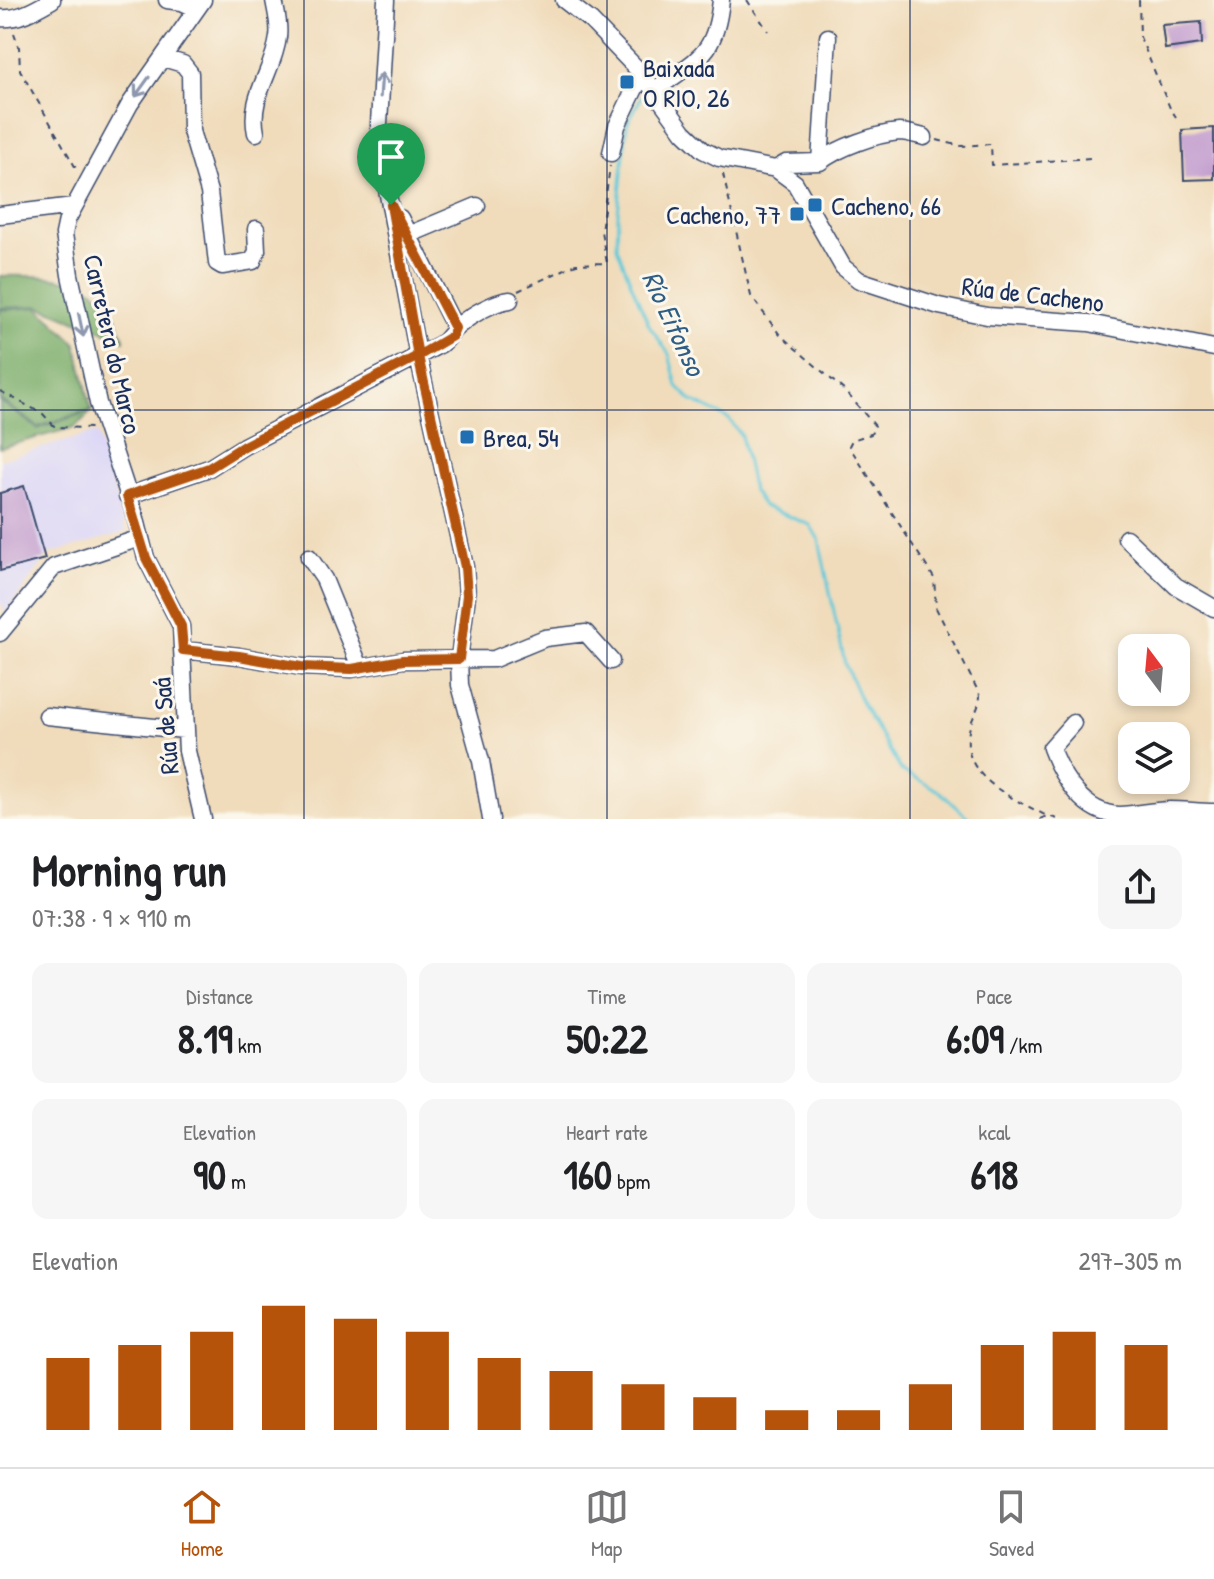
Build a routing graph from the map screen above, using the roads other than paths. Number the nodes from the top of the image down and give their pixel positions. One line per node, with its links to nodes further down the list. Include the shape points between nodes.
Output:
1 (52, 0): 8 (street)
2 (167, 0): 7 (street)
3 (274, 0): 12 (street, via 279,34 256,100)
4 (386, 0): 17 (street, one-way to 4, via 379,141)
5 (564, 0): 11 (street, via 591,21)
6 (721, 0): 11 (street, via 712,44 703,56)
7 (199, 4): 10 (street, Carretera do Marco)
8 (4, 18)
9 (828, 37): 15 (street)
10 (163, 58): 18 (street, Carretera do Marco, one-way to 18, via 130,104); 21 (street, via 183,64 190,73 191,131 209,192 217,263 253,261)
11 (649, 84): 14 (street, via 617,126); 16 (street, via 703,150)
12 (256, 133)
13 (924, 137): 15 (street, via 884,135 831,153)
14 (611, 153)
15 (820, 162): 16 (street, via 786,163)
16 (776, 169): 25 (street, Rúa de Cacheno, via 795,183 843,267 859,280 987,316 1089,323)
17 (391, 205): 22 (street); 26 (street)
18 (74, 206): 20 (street); 27 (street, Carretera do Marco, one-way to 27, via 64,234 66,248 105,425)
19 (477, 206): 22 (street)
20 (0, 215)
21 (256, 229)
22 (408, 235): 24 (street)
23 (510, 300): 24 (street)
24 (455, 328): 26 (street, via 452,336)
25 (1214, 348)
26 (418, 356): 27 (street, via 209,468); 34 (street, via 465,567)
27 (127, 496): 28 (street, Rúa de Saá)
28 (140, 538): 32 (street, via 54,567); 33 (street, Rúa de Saá, via 181,626)
29 (1126, 538): 31 (street, via 1168,580)
30 (309, 557): 36 (street, via 324,579)
31 (1214, 608)
32 (0, 633)
33 (183, 650): 36 (street, via 301,667); 39 (street, Rúa de Saá)
34 (459, 659): 35 (street, via 494,659 545,638 586,633); 36 (street); 42 (street, via 460,685)
35 (611, 661)
36 (360, 667)
37 (47, 716): 39 (street)
38 (1073, 723): 40 (street, via 1051,748 1058,767 1099,812)
39 (184, 730): 41 (street, Rúa de Saá)
40 (1214, 812)
41 (203, 819)
42 (491, 819)

